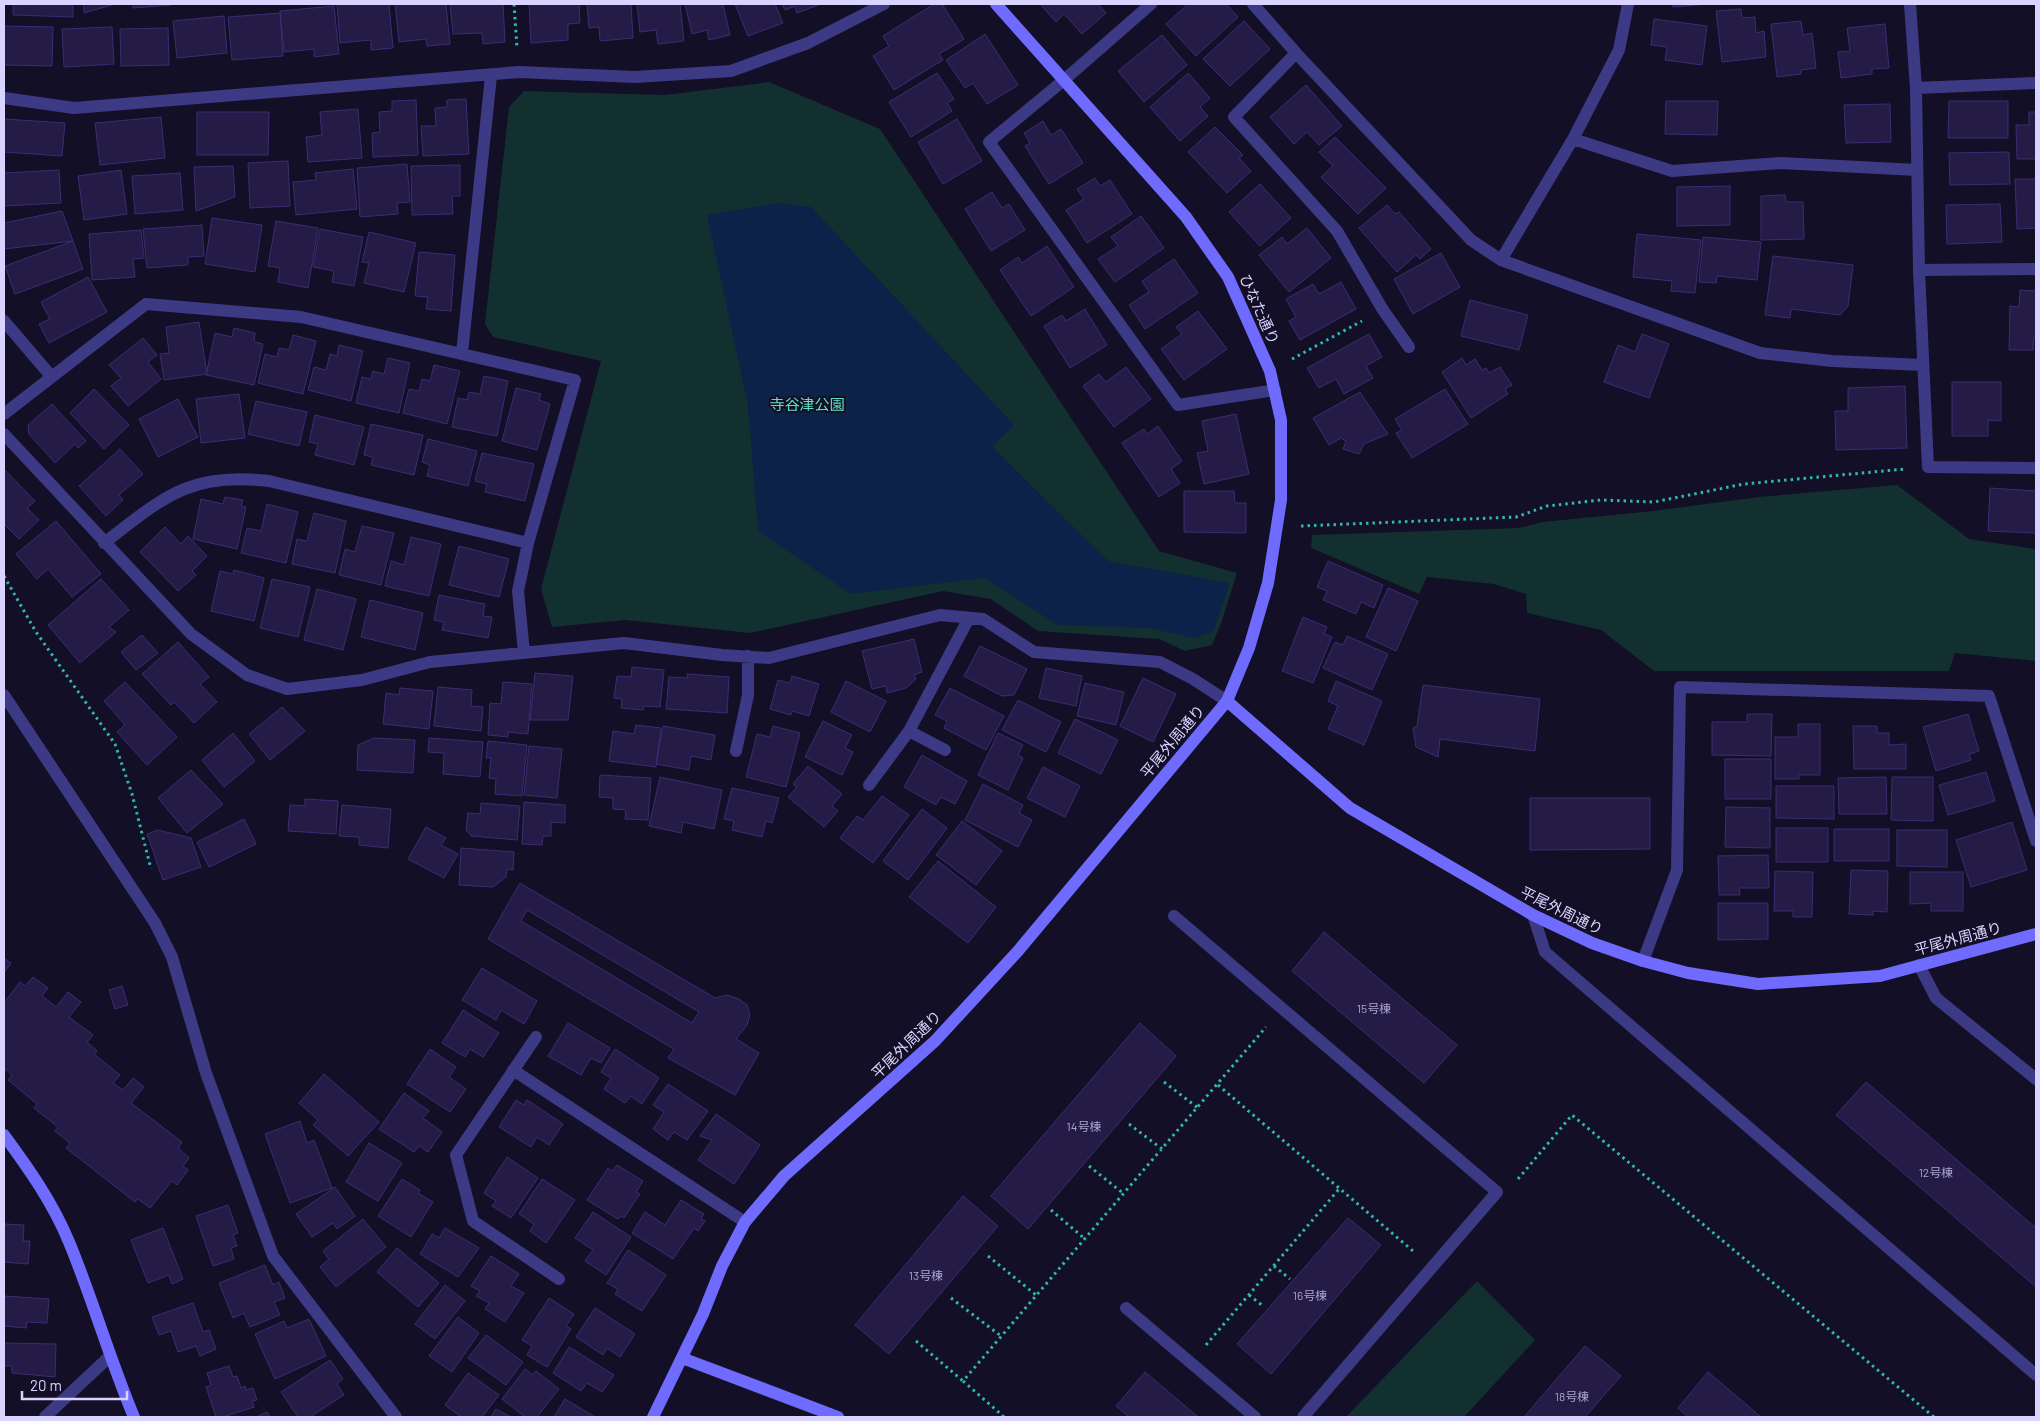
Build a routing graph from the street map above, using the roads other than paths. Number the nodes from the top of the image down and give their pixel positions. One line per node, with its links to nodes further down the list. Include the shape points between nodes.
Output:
1 (884, 4): 7 (street)
2 (996, 4): 10 (street, ひなた通り)
3 (1151, 4): 10 (street)
4 (1253, 4): 8 (street)
5 (1628, 4): 14 (street, via 1619,50)
6 (1910, 4): 12 (street)
7 (859, 9): 9 (street, via 808,43 731,72 635,77 519,72)
8 (1296, 54): 16 (street, via 1472,240); 20 (street, via 1234,117 1337,231)
9 (491, 76): 13 (street, via 74,108); 21 (street)
10 (1064, 80): 24 (street, ひなた通り, via 1192,225 1228,277 1270,371); 24 (street, via 989,142 1178,405)
11 (2036, 83): 12 (street)
12 (1916, 88): 15 (street)
13 (4, 98)
14 (1573, 139): 15 (street, via 1672,171 1781,163); 16 (street)
15 (1917, 170): 17 (street)
16 (1501, 260): 22 (street, via 1760,353 1832,361)
17 (1919, 270): 18 (street); 22 (street)
18 (2036, 270)
19 (4, 321): 23 (street)
20 (1408, 347)
21 (462, 353): 23 (street, via 301,317 146,304); 29 (street, via 575,380)
22 (1923, 365): 27 (street, via 1928,467)
23 (51, 376): 25 (street)
24 (1274, 390): 34 (street, ひなた通り, via 1281,420 1281,500 1268,584)
25 (4, 414)
26 (4, 434): 28 (street)
27 (2036, 468)
28 (104, 542): 29 (street, via 162,498 196,483 237,477 269,481); 31 (street, via 191,634 246,675 287,689 362,680 430,662)
29 (528, 543): 31 (street, via 518,591)
30 (969, 618): 32 (street, via 940,615 769,658); 34 (street, via 983,619 1034,652 1160,662); 35 (street)
31 (524, 652): 32 (street, via 624,643)
32 (748, 656): 37 (street, via 748,695)
33 (4, 695): 57 (street, via 155,923 172,957 206,1073 273,1256)
34 (1227, 701): 40 (street, 平尾外周通り, via 1350,808); 49 (street, 平尾外周通り, via 1018,951 935,1041 784,1176)
35 (910, 732): 36 (street); 38 (street)
36 (945, 750)
37 (736, 751)
38 (869, 785)
39 (2036, 841): 43 (street, via 1989,696 1680,687 1677,870)
40 (1533, 915): 43 (street, 平尾外周通り, via 1592,944); 54 (street, via 1545,952)
41 (1174, 916): 61 (street, via 1497,1192)
42 (2036, 934): 44 (street, 平尾外周通り)
43 (1643, 961): 44 (street, 平尾外周通り, via 1688,973 1758,984 1880,976)
44 (1919, 965): 47 (street, via 1936,998)
45 (536, 1037): 46 (street)
46 (514, 1070): 49 (street); 50 (street, via 456,1155 473,1221)
47 (2036, 1078)
48 (4, 1135): 52 (street, via 36,1178 69,1241)
49 (745, 1222): 53 (street, 平尾外周通り)
50 (558, 1279)
51 (1126, 1308): 60 (street)
52 (109, 1357): 55 (street); 56 (street)
53 (682, 1358): 58 (street, 平尾外周通り); 59 (street)
54 (2036, 1375)
55 (45, 1417)
56 (134, 1417)
57 (396, 1417)
58 (653, 1417)
59 (838, 1417)
60 (1255, 1417)
61 (1303, 1417)

